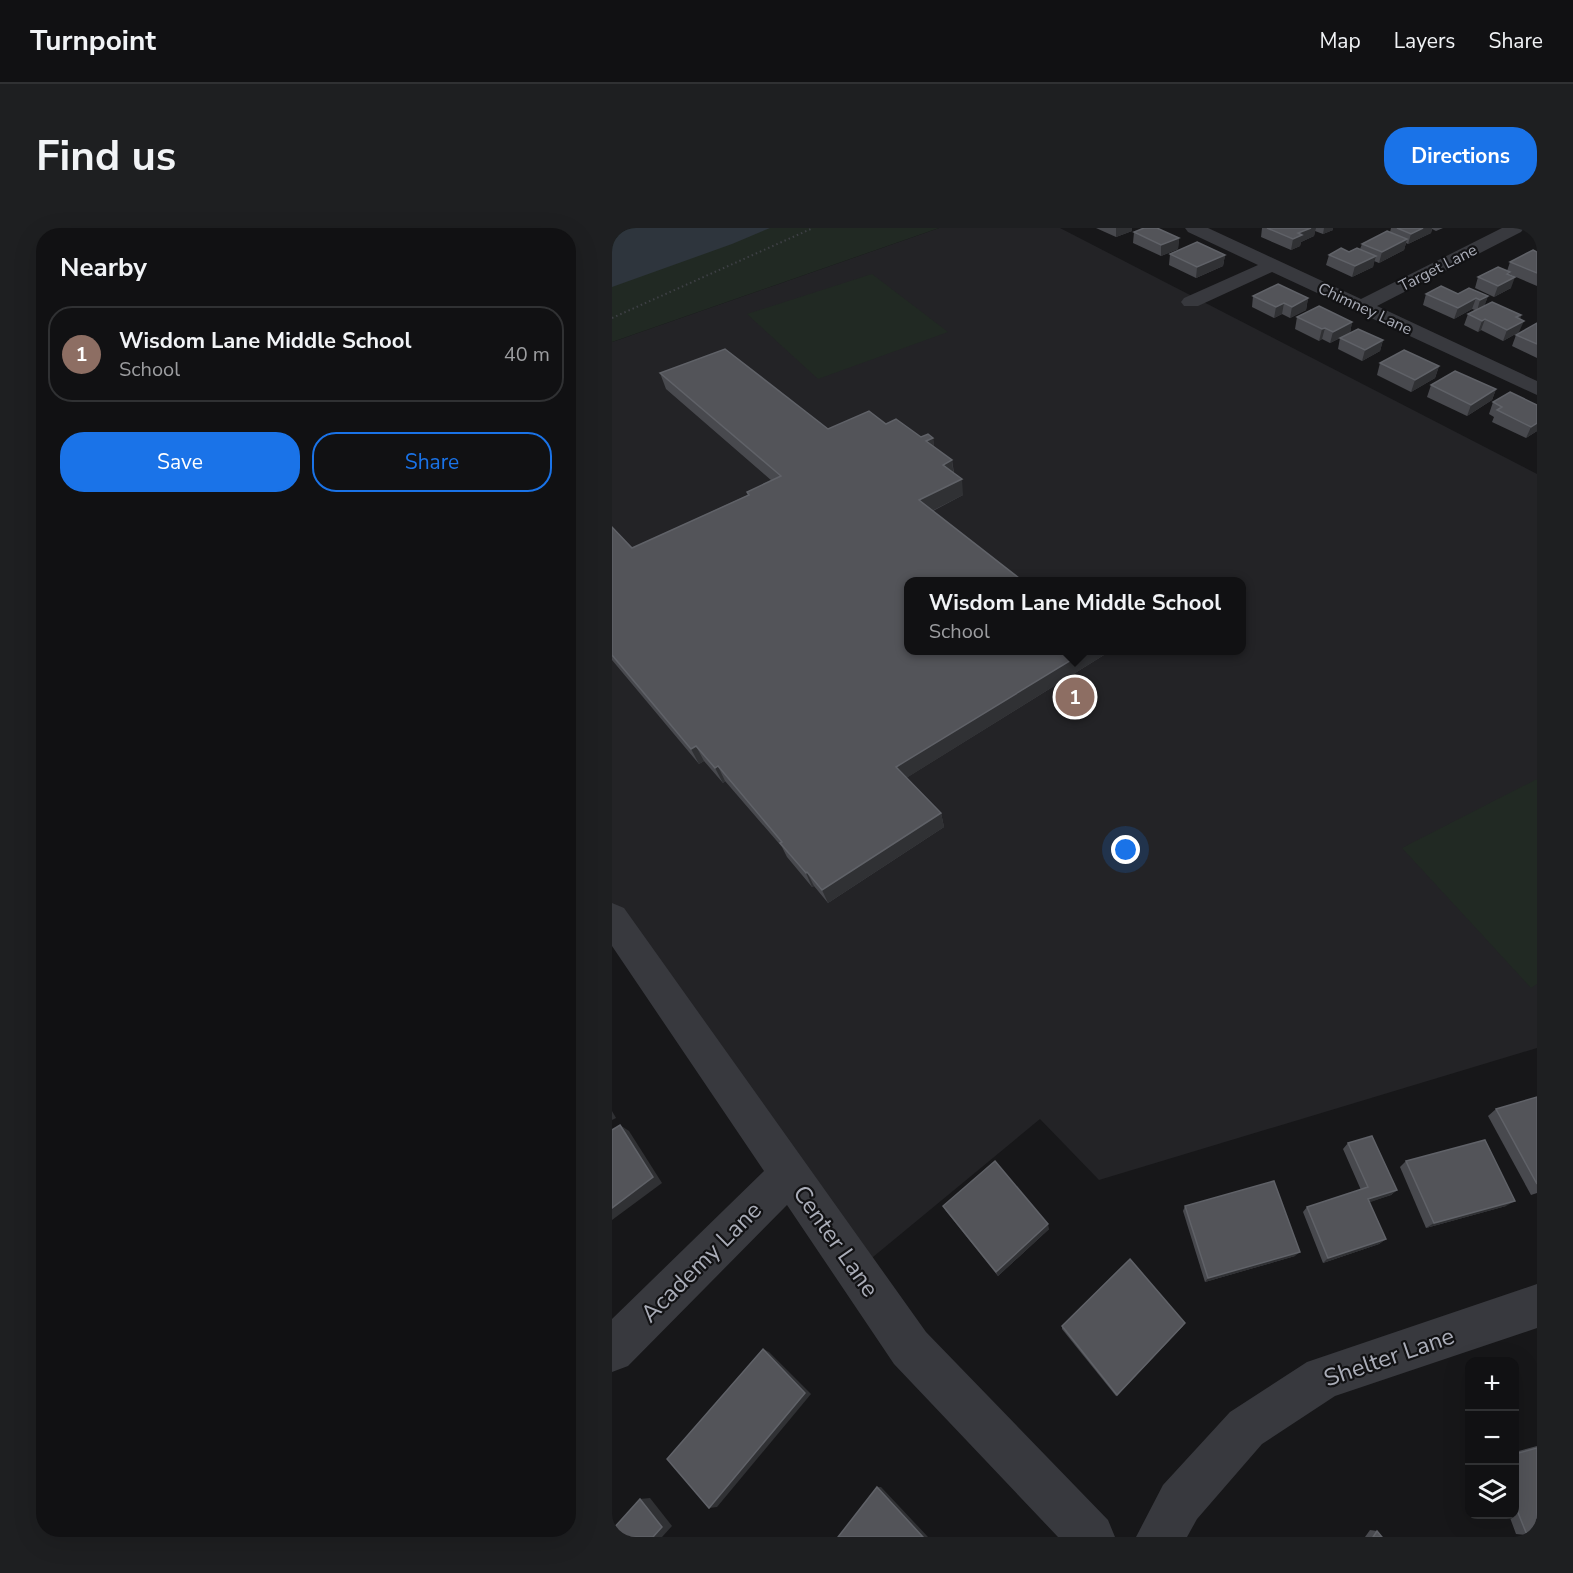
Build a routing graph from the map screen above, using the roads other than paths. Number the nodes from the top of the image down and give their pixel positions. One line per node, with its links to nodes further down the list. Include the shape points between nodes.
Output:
1 (1515, 228): 5 (street, Target Lane)
2 (1204, 230): 3 (street, Chimney Lane)
3 (1272, 265): 4 (street); 5 (street, Chimney Lane)
4 (1191, 302)
5 (1361, 307): 6 (street, Chimney Lane)
6 (1537, 389)
7 (612, 918): 8 (street, Center Lane)
8 (790, 1174): 10 (street, Academy Lane); 11 (street, Center Lane, via 910,1348)
9 (1537, 1306): 12 (street, Shelter Lane, via 1323,1378 1246,1428 1180,1502)
10 (612, 1350)
11 (1092, 1537)
12 (1160, 1537)

